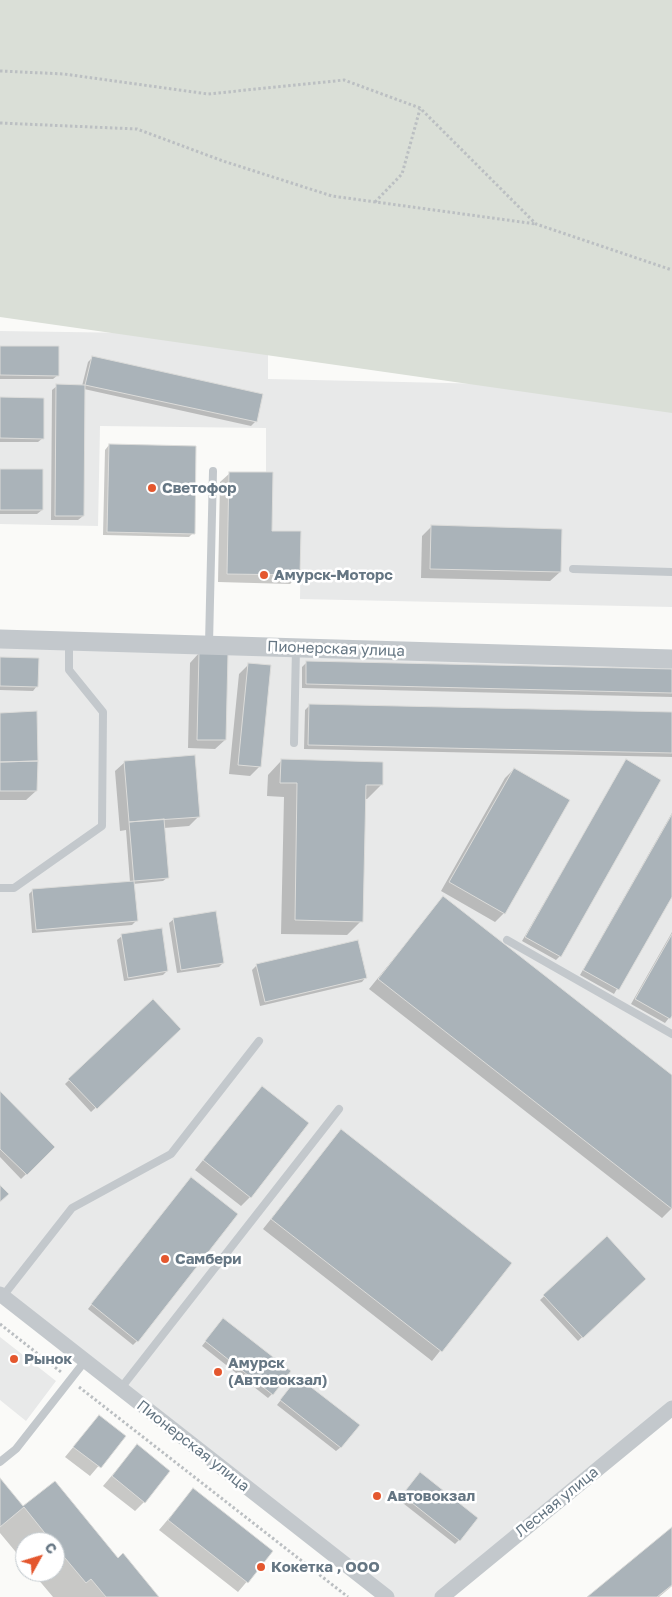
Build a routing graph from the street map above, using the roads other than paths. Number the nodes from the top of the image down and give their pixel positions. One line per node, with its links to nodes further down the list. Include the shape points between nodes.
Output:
1 (213, 471): 6 (lane)
2 (573, 569): 3 (lane)
3 (672, 572)
4 (0, 639): 5 (street, Пионерская улица)
5 (69, 641): 6 (street, Пионерская улица); 10 (lane, via 69,670 103,712 102,826 14,888)
6 (209, 645): 7 (street, Пионерская улица)
7 (296, 648): 8 (street, Пионерская улица); 9 (lane)
8 (672, 659)
9 (294, 743)
10 (0, 888)
11 (507, 940): 12 (lane)
12 (672, 1034)
13 (259, 1041): 15 (lane, via 171,1154 72,1208)
14 (339, 1109): 17 (lane)
15 (2, 1295): 16 (street, Пионерская улица)
16 (85, 1361): 17 (street, Пионерская улица); 19 (lane, via 16,1449)
17 (120, 1388): 20 (street, Пионерская улица)
18 (672, 1408): 21 (street, Лесная улица)
19 (0, 1462)
20 (387, 1597)
21 (442, 1597)

